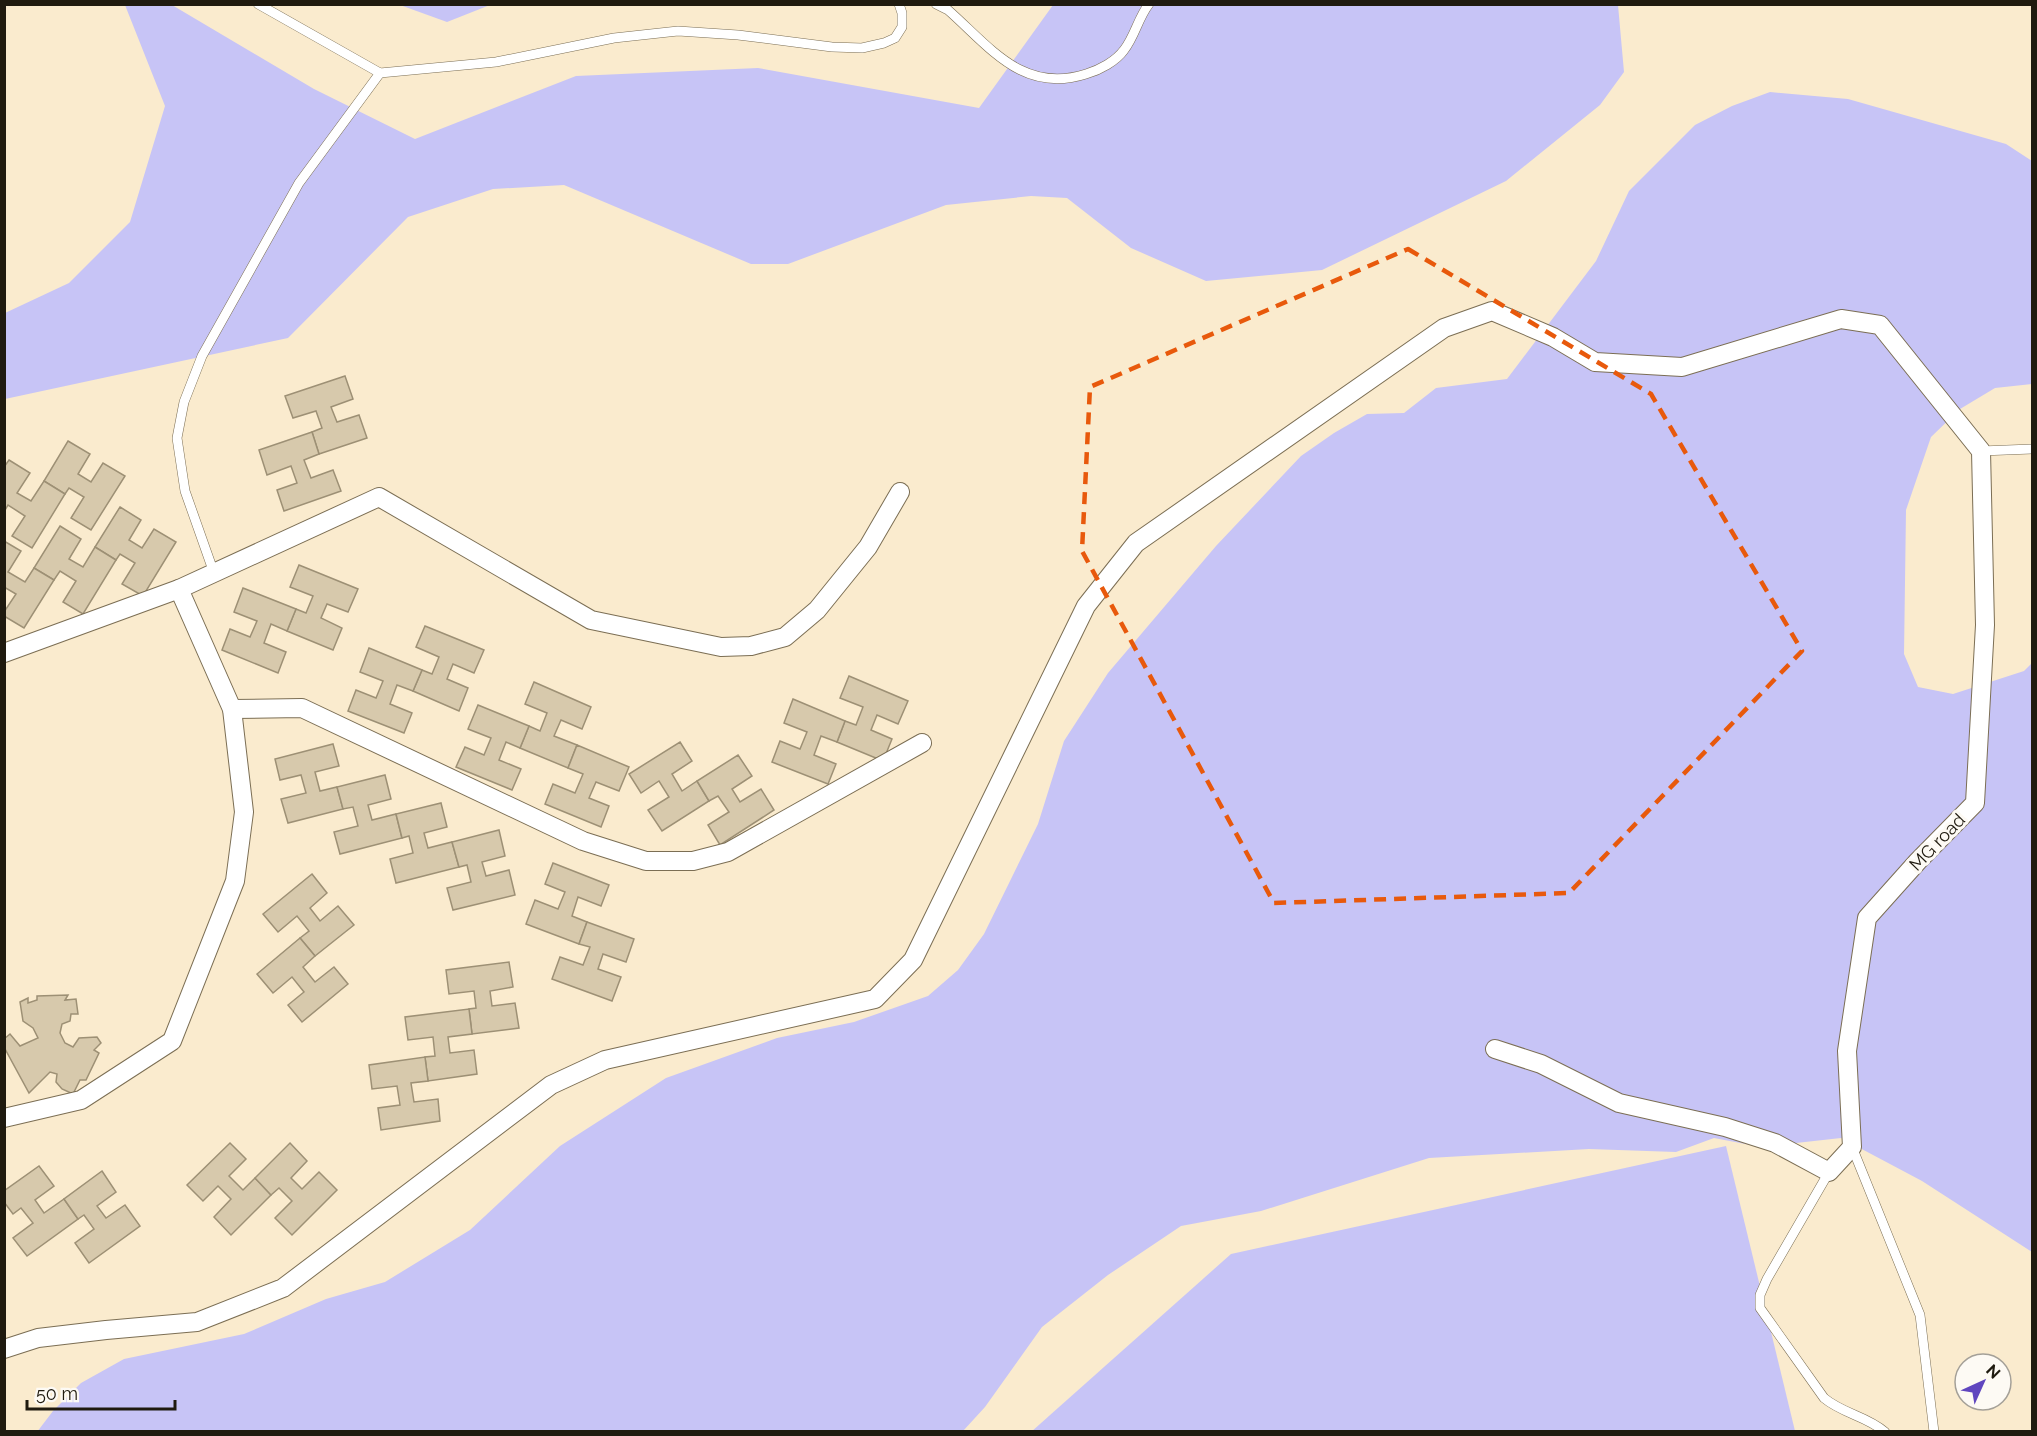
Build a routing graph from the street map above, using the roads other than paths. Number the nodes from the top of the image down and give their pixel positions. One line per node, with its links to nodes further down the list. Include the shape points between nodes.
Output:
1 (258, 4): 5 (lane)
2 (900, 4): 5 (lane, via 902,27 895,38 862,48 678,31 614,38 496,62)
3 (936, 4): 4 (lane, via 1018,70 1040,79 1069,80 1100,70 1124,50)
4 (1149, 4)
5 (380, 73): 9 (lane, via 299,183 202,356 184,402 177,438 185,491)
6 (2032, 449): 7 (lane)
7 (1981, 451): 16 (street, MG road, via 1985,625 1975,803 1867,918 1847,1051); 18 (street, via 1881,325 1842,319 1682,367 1595,362 1553,337 1492,310 1444,328 1136,543 1086,606 913,960 874,999 605,1060 551,1085 283,1288 197,1322 38,1338)
8 (900, 492): 9 (street, via 868,547 818,610 785,637 751,646 721,647 591,620 379,497)
9 (214, 573): 10 (street)
10 (179, 589): 11 (street); 12 (street)
11 (4, 653)
12 (232, 709): 13 (street, via 302,708 584,841 646,861 693,861 728,852); 15 (street, via 244,812 236,881 172,1041 81,1100)
13 (922, 743)
14 (1495, 1049): 17 (street, via 1540,1064 1619,1103 1725,1127 1774,1143)
15 (4, 1118)
16 (1852, 1147): 17 (street); 20 (lane, via 1920,1315)
17 (1829, 1172): 19 (lane, via 1767,1279 1760,1295 1760,1308 1824,1398 1835,1408 1875,1422)
18 (4, 1349)
19 (1885, 1431)
20 (1934, 1431)

